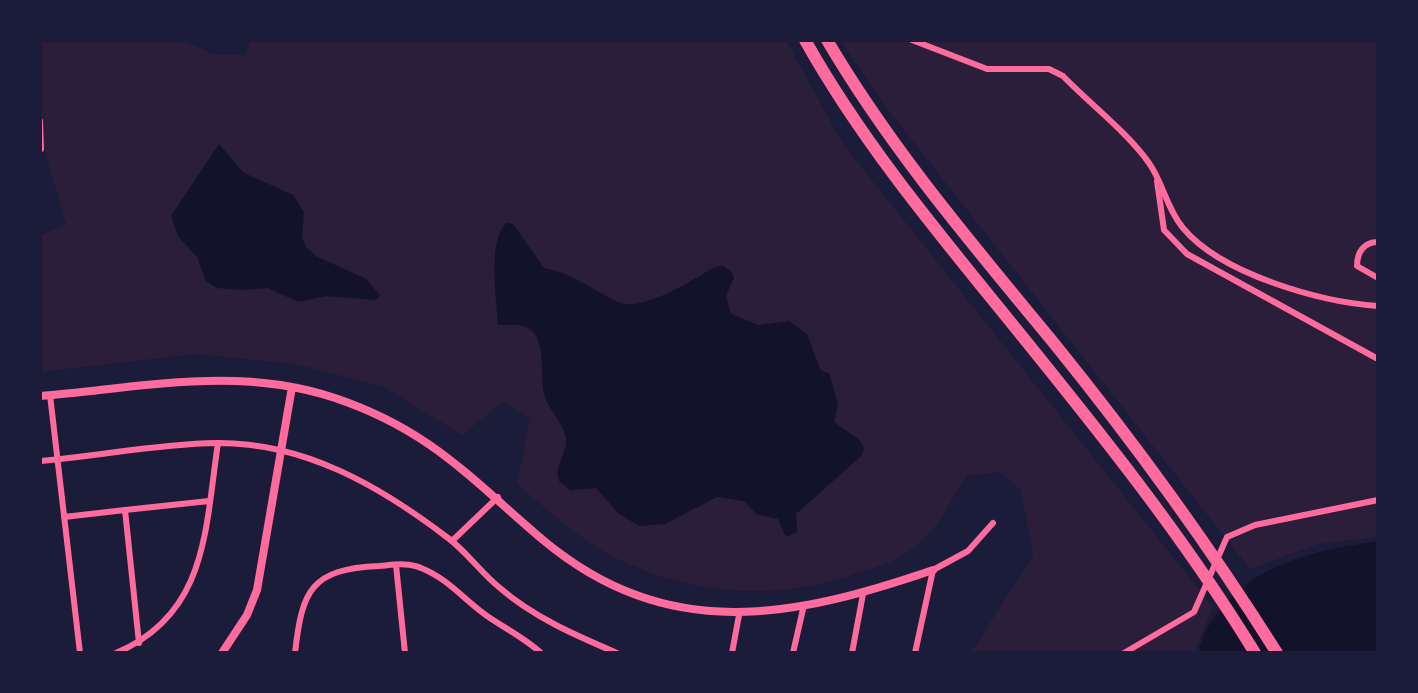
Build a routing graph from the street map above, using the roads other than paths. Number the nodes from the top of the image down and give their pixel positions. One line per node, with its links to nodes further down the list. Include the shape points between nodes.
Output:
1 (805, 40): 43 (highway, via 892,173 1169,525)
2 (912, 40): 6 (street, via 987,69 1049,69 1063,76 1149,162)
3 (829, 44): 44 (highway, via 907,161 1194,525)
4 (40, 121): 5 (street)
5 (41, 149)
6 (1157, 178): 9 (street, via 1183,228 1231,263 1322,296); 10 (street, via 1164,230 1187,254)
7 (1378, 242): 8 (street, via 1362,248 1357,266)
8 (1378, 278)
9 (1378, 306)
10 (1378, 359)
11 (292, 387): 12 (street, via 187,379); 15 (street); 18 (street, via 398,425 443,452)
12 (50, 395): 13 (street); 16 (street)
13 (40, 396)
14 (218, 443): 15 (street); 16 (street); 20 (street)
15 (283, 451): 24 (street, via 379,488); 33 (street, via 257,590)
16 (57, 460): 17 (street); 22 (street)
17 (40, 461)
18 (498, 497): 24 (street); 29 (street, via 546,542 609,582 659,601)
19 (1378, 500): 42 (street, via 1255,525 1227,537 1194,612)
20 (209, 501): 21 (street); 30 (street, via 196,573 164,624)
21 (125, 510): 22 (street); 30 (street)
22 (64, 517): 31 (street)
23 (993, 523): 26 (street, via 968,551)
24 (452, 541): 37 (street, via 501,590 571,633)
25 (396, 565): 34 (street, via 343,567 327,576 300,608); 35 (street); 36 (street, via 417,566 441,577)
26 (933, 570): 27 (street); 41 (street)
27 (863, 594): 28 (street); 40 (street)
28 (803, 609): 29 (street); 39 (street)
29 (739, 615): 38 (street)
30 (139, 643): 32 (street)
31 (80, 653)
32 (116, 653)
33 (222, 653)
34 (295, 653)
35 (405, 653)
36 (541, 653)
37 (617, 653)
38 (732, 653)
39 (793, 653)
40 (852, 653)
41 (915, 653)
42 (1124, 653)
43 (1255, 653)
44 (1277, 653)

